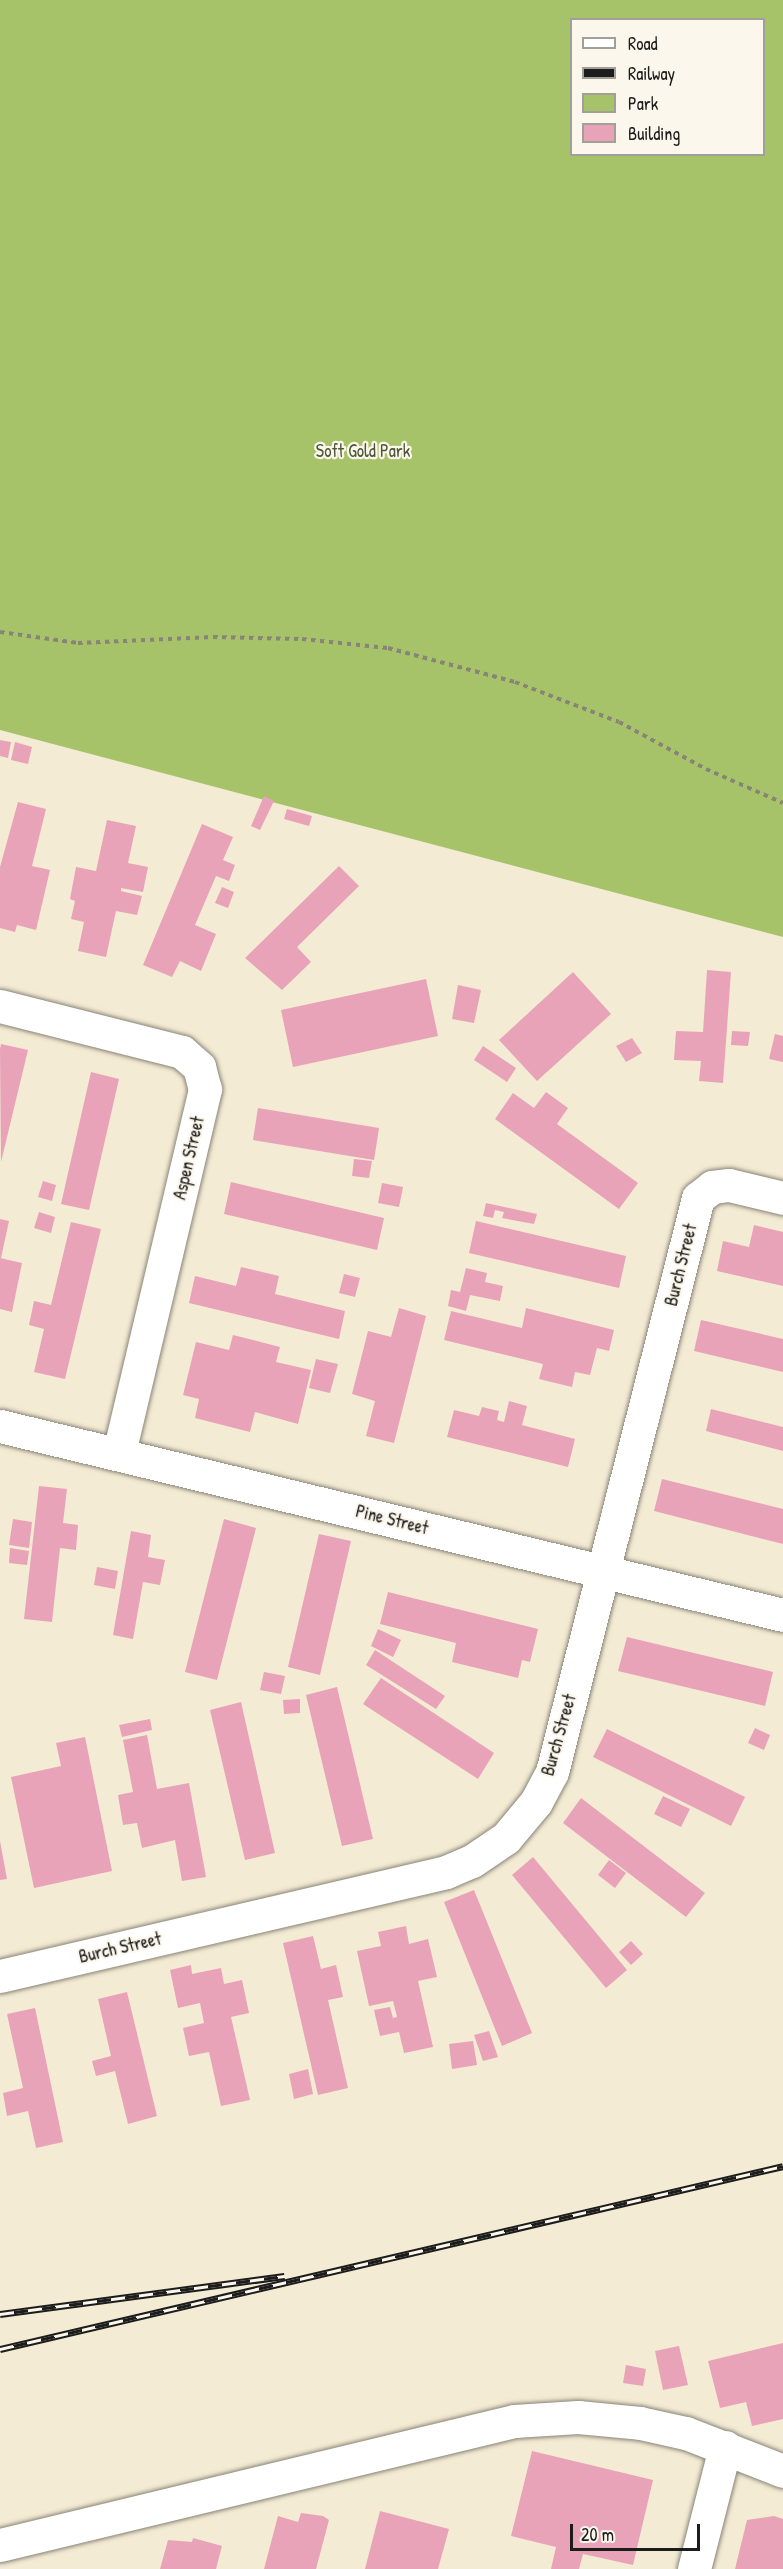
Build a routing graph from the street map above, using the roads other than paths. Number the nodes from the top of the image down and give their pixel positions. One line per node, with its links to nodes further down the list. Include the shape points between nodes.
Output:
1 (0, 1006): 4 (street, Aspen Street, via 183,1052 199,1067 205,1089)
2 (783, 1198): 5 (street, Burch Street, via 729,1185 712,1187 698,1198)
3 (0, 1426): 4 (street, Pine Street)
4 (119, 1454): 5 (street, Pine Street)
5 (602, 1572): 6 (street, Pine Street); 7 (street, Burch Street, via 552,1772 536,1802 506,1838 446,1872)
6 (783, 1615)
7 (0, 1976)
8 (725, 2447): 9 (street); 10 (street, via 640,2422 578,2417 514,2421); 11 (street)
9 (783, 2471)
10 (0, 2545)
11 (694, 2569)

